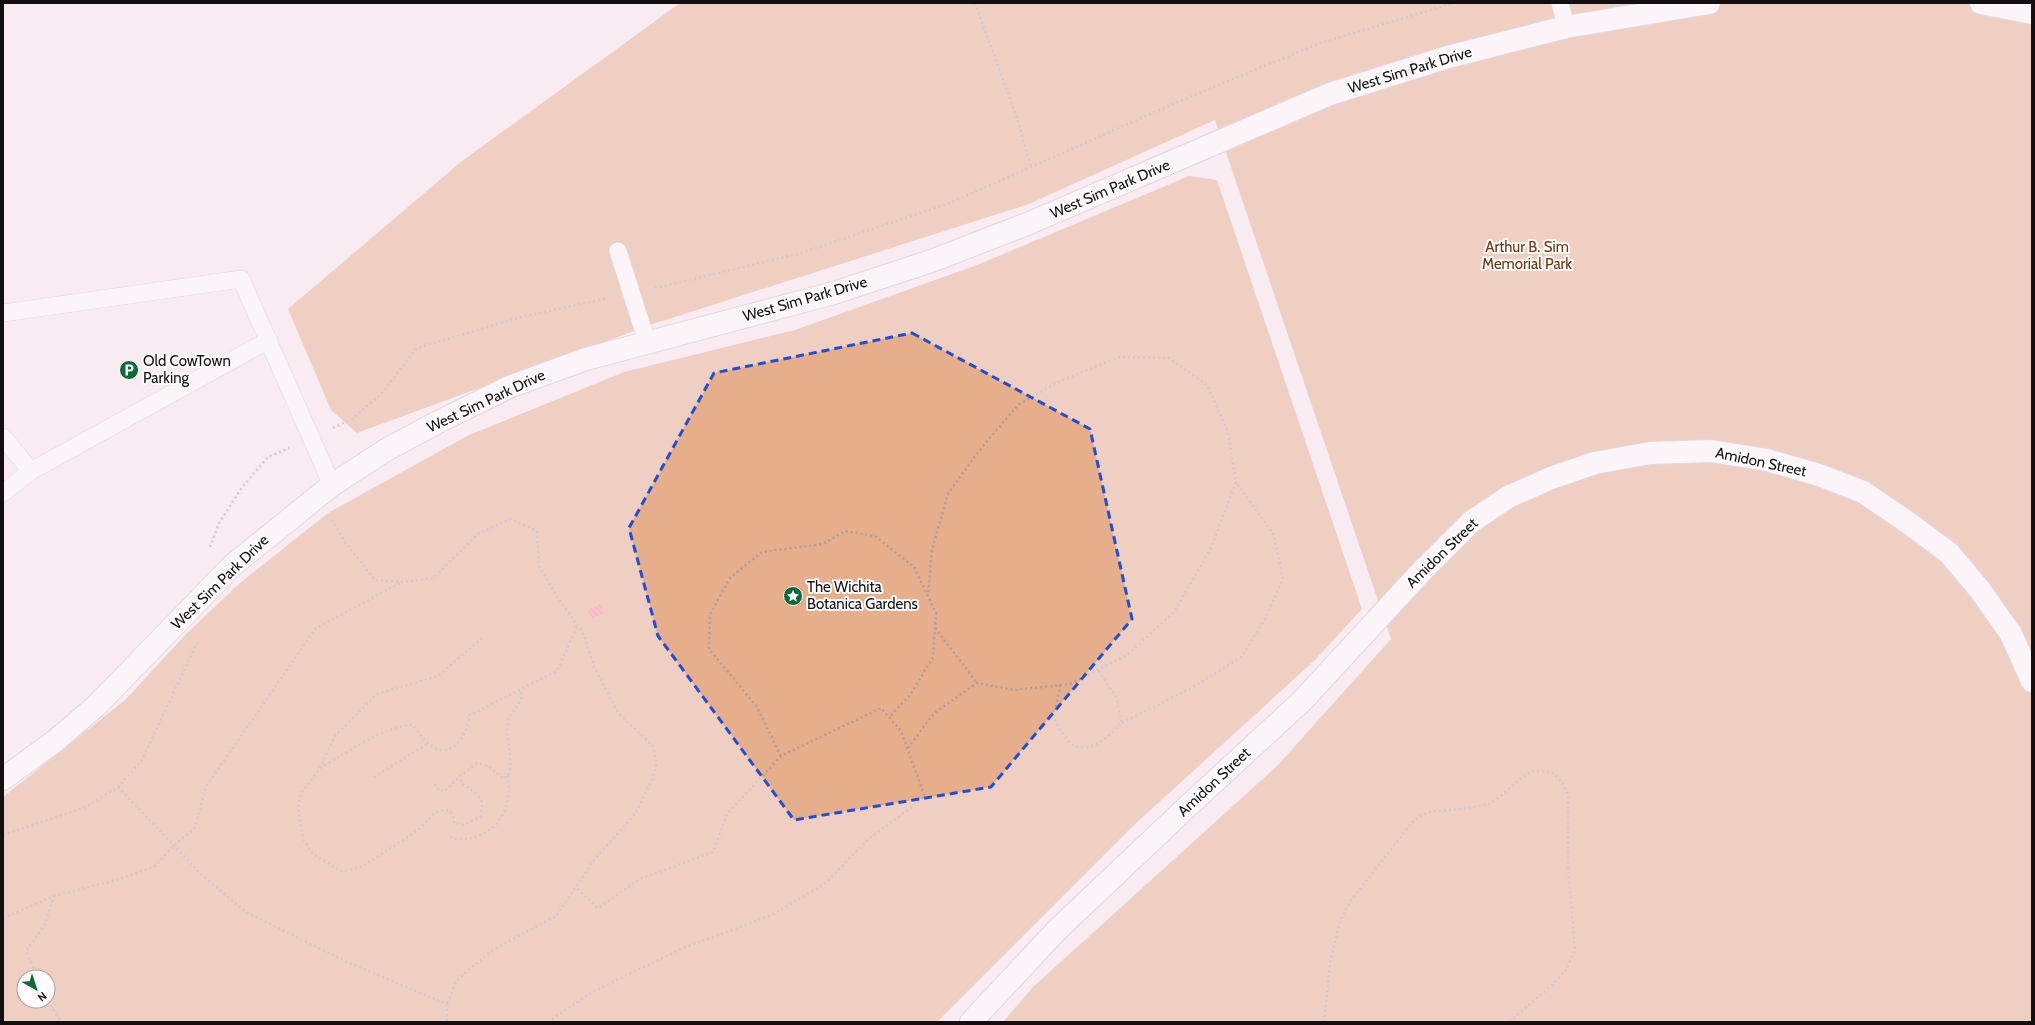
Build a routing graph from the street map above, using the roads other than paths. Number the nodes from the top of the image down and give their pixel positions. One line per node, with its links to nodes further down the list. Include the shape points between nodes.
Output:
1 (1560, 3): 5 (lane)
2 (1709, 3): 5 (street, West Sim Park Drive)
3 (1981, 3): 4 (street)
4 (2032, 12)
5 (1566, 27): 9 (street, West Sim Park Drive, via 1448,56 1330,94 1027,224 934,260 834,293)
6 (618, 251): 9 (lane)
7 (3, 313): 8 (lane, via 241,279)
8 (269, 340): 11 (lane); 12 (lane)
9 (647, 342): 12 (street, West Sim Park Drive, via 586,359 510,387 386,450)
10 (3, 438): 11 (lane)
11 (31, 471): 13 (lane)
12 (332, 485): 15 (street, West Sim Park Drive, via 233,565 96,706 55,741)
13 (3, 493)
14 (2032, 681): 16 (street, Amidon Street, via 2011,634 1980,590 1949,554 1863,492 1819,474 1767,460 1711,451 1650,453 1595,464 1551,478 1508,497 1471,522 1302,700 1057,930)
15 (3, 779)
16 (971, 1022)

